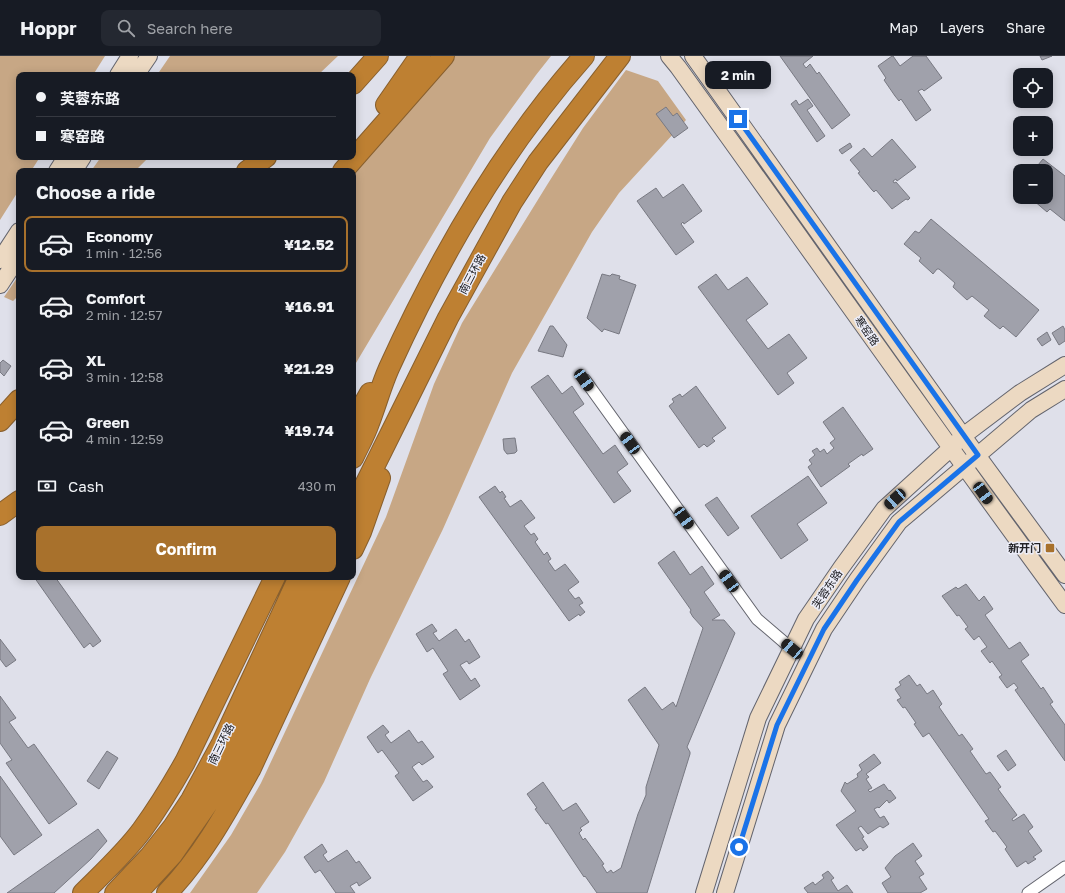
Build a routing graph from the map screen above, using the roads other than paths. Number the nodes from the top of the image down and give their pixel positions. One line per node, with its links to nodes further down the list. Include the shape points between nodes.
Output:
1 (130, 56): 11 (street)
2 (149, 56): 12 (street)
3 (369, 56): 13 (highway)
4 (378, 56): 14 (highway)
5 (420, 56): 15 (highway)
6 (444, 56): 16 (highway)
7 (584, 56): 26 (highway, via 508,152 459,231)
8 (620, 56): 28 (highway, 南三环路, via 538,162 512,202)
9 (669, 56): 34 (street, 寒窑路)
10 (694, 56): 33 (street, 寒窑路)
11 (120, 72)
12 (138, 72)
13 (356, 76)
14 (356, 81)
15 (356, 150)
16 (356, 156)
17 (262, 160): 19 (highway)
18 (353, 160): 20 (highway)
19 (251, 168)
20 (346, 168)
21 (16, 235): 22 (street)
22 (0, 260)
23 (16, 261): 24 (street)
24 (0, 285)
25 (1065, 365): 33 (street, 芙蓉东路, via 1020,393)
26 (388, 370): 31 (highway, via 372,389); 35 (highway, via 369,425)
27 (584, 380): 48 (street, via 756,619)
28 (413, 388): 39 (highway, 南三环路); 41 (highway)
29 (1065, 389): 36 (street, 芙蓉东路, via 1031,410)
30 (16, 403): 32 (highway)
31 (356, 418)
32 (0, 420)
33 (963, 436): 34 (street, 芙蓉东路); 36 (street, 寒窑路)
34 (950, 449): 37 (street, 寒窑路); 48 (street, 芙蓉东路, via 884,509 840,568 811,613)
35 (356, 452)
36 (978, 455): 37 (street, 芙蓉东路); 42 (street, 寒窑路)
37 (964, 468): 47 (street, 寒窑路); 55 (street, 芙蓉东路, via 899,522 824,629 777,725)
38 (16, 503): 40 (highway)
39 (356, 503)
40 (0, 515)
41 (356, 543)
42 (1065, 575)
43 (274, 580): 50 (highway, via 170,787 142,830)
44 (298, 580): 51 (highway, 南三环路, via 222,743 191,800 150,856)
45 (320, 580): 52 (highway, 南三环路, via 246,736 216,793 172,855)
46 (339, 580): 53 (highway, via 235,797 198,857)
47 (1065, 605)
48 (792, 649): 54 (street, 芙蓉东路, via 758,718)
49 (1065, 867): 56 (street)
50 (83, 893)
51 (115, 893)
52 (137, 893)
53 (167, 893)
54 (704, 893)
55 (726, 893)
56 (1028, 893)

